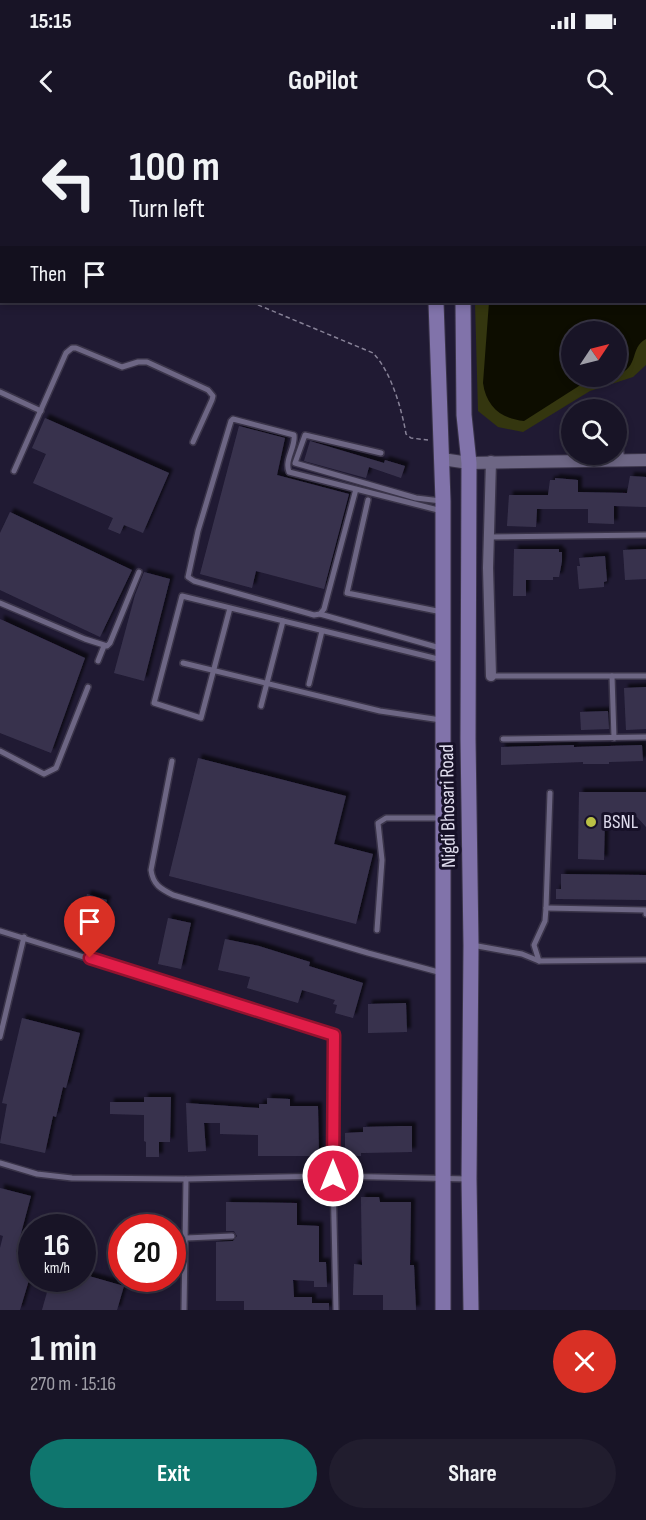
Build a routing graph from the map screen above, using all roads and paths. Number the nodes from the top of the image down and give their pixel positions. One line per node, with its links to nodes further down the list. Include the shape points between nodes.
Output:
1 (253, 303): 7 (path, via 373,354 380,360 402,410 407,436)
2 (435, 303): 7 (main road, Nigdi Bhosari Road)
3 (463, 303): 14 (main road, Nigdi Bhosari Road, via 464,415)
4 (0, 392): 5 (lane)
5 (40, 411): 6 (lane, via 66,353 72,348 122,367 147,362 208,390 213,396); 15 (lane)
6 (193, 442)
7 (441, 442): 9 (main road, Nigdi Bhosari Road)
8 (381, 453): 18 (lane, via 305,435 296,463)
9 (442, 459): 14 (street); 18 (main road, Nigdi Bhosari Road)
10 (561, 460): 13 (street)
11 (627, 460): 12 (street)
12 (646, 460)
13 (491, 461): 14 (street); 20 (street)
14 (469, 463): 21 (main road, Nigdi Bhosari Road)
15 (14, 471)
16 (356, 489): 18 (lane); 27 (lane); 27 (lane, via 289,472 295,441 291,433 237,419 231,422 188,577)
17 (368, 500): 26 (lane, via 346,593)
18 (443, 506): 26 (main road, Nigdi Bhosari Road)
19 (646, 535): 20 (lane)
20 (489, 537): 22 (street)
21 (470, 568): 22 (street); 30 (main road, Nigdi Bhosari Road)
22 (488, 568): 31 (street)
23 (138, 572): 32 (lane, via 110,643)
24 (0, 603): 32 (lane)
25 (231, 608): 28 (lane); 36 (lane); 36 (lane, via 182,596 154,703 201,718)
26 (443, 612): 33 (main road, Nigdi Bhosari Road)
27 (320, 614): 33 (lane)
28 (283, 621): 29 (lane); 40 (lane)
29 (322, 630): 33 (lane); 41 (lane)
30 (470, 640): 31 (street); 57 (main road, Nigdi Bhosari Road)
31 (490, 641): 37 (street)
32 (104, 646): 34 (lane)
33 (444, 655): 44 (main road, Nigdi Bhosari Road)
34 (98, 661)
35 (183, 663): 36 (lane)
36 (214, 670): 40 (lane)
37 (491, 676): 38 (lane)
38 (612, 676): 39 (lane); 46 (lane)
39 (646, 676)
40 (267, 683): 43 (lane); 44 (lane, via 380,711)
41 (309, 684)
42 (88, 687): 48 (lane, via 52,771 44,774)
43 (261, 706)
44 (444, 721): 51 (main road, Nigdi Bhosari Road)
45 (646, 737): 46 (lane)
46 (614, 738): 47 (lane)
47 (503, 739)
48 (0, 751)
49 (172, 761): 60 (lane, via 151,870 154,883 160,888)
50 (550, 793): 52 (lane)
51 (444, 818): 54 (lane, via 386,818 378,823 382,860); 60 (main road, Nigdi Bhosari Road)
52 (546, 908): 53 (lane, via 646,910); 59 (lane, via 545,921 534,945)
53 (646, 914)
54 (377, 930)
55 (0, 931): 56 (lane)
56 (24, 937): 61 (lane); 63 (lane, via 334,1035)
57 (471, 945): 59 (lane); 66 (main road, Nigdi Bhosari Road)
58 (646, 960): 59 (lane)
59 (539, 961)
60 (442, 973): 64 (main road, Nigdi Bhosari Road)
61 (0, 1037)
62 (0, 1163): 65 (lane, via 37,1174 72,1178)
63 (333, 1176): 64 (lane); 65 (lane); 72 (lane)
64 (442, 1178): 66 (lane); 73 (main road, Nigdi Bhosari Road)
65 (186, 1179): 67 (lane)
66 (469, 1179): 74 (main road, Nigdi Bhosari Road)
67 (186, 1214)
68 (232, 1236): 69 (lane)
69 (186, 1238)
70 (184, 1292): 71 (lane)
71 (184, 1310)
72 (336, 1310)
73 (441, 1310)
74 (471, 1310)

